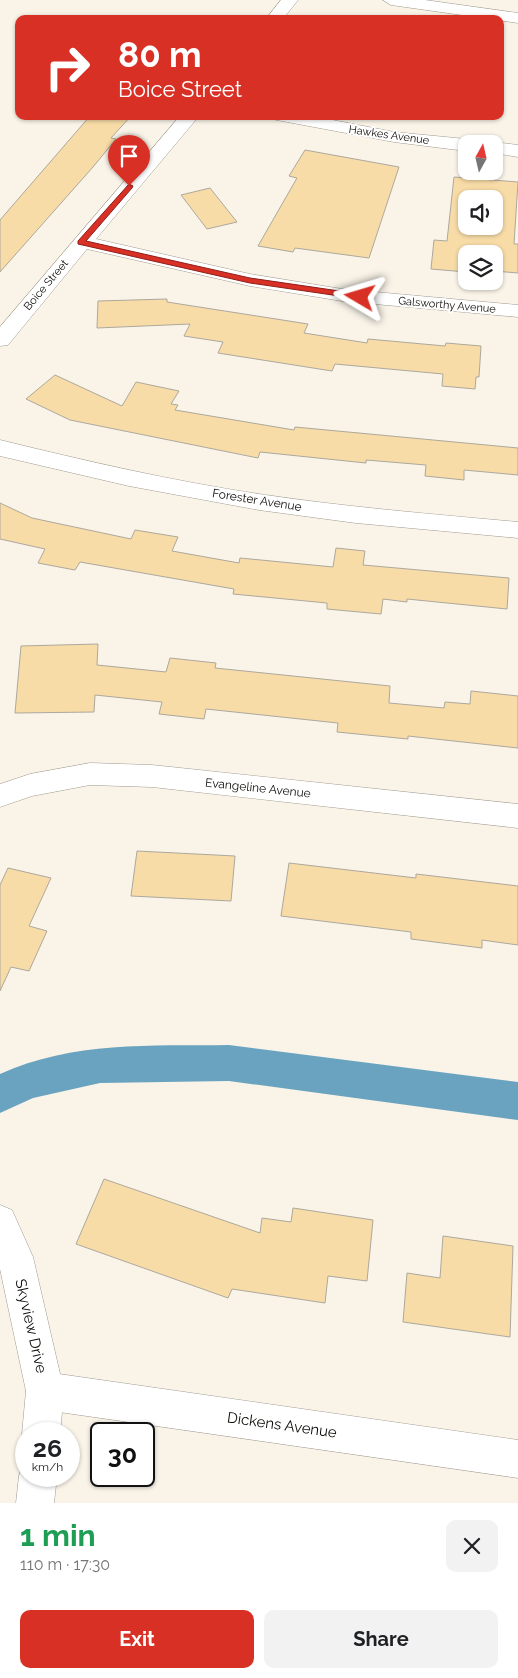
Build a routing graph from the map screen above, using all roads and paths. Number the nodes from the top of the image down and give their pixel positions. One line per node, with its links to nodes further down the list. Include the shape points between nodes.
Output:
1 (290, 0): 3 (street)
2 (391, 0): 4 (street)
3 (277, 15)
4 (497, 15)
5 (504, 16): 6 (street)
6 (518, 18)
7 (187, 120): 12 (street, Boice Street)
8 (303, 120): 9 (street, Hawkes Avenue, via 394,137)
9 (458, 144)
10 (503, 149): 11 (street)
11 (518, 151)
12 (81, 242): 13 (street, Galsworthy Avenue, via 250,280 324,292); 14 (street, Boice Street)
13 (518, 311)
14 (0, 340)
15 (0, 448): 16 (street, Forester Avenue, via 111,475 258,502)
16 (518, 530)
17 (0, 796): 18 (street, Evangeline Avenue, via 30,785 90,774 152,776)
18 (518, 816)
19 (0, 1222): 20 (street, Skyview Drive, via 15,1257)
20 (45, 1391): 21 (street, Skyview Drive); 22 (street, Dickens Avenue)
21 (42, 1422)
22 (518, 1459)
23 (37, 1487): 24 (street)
24 (35, 1503)

